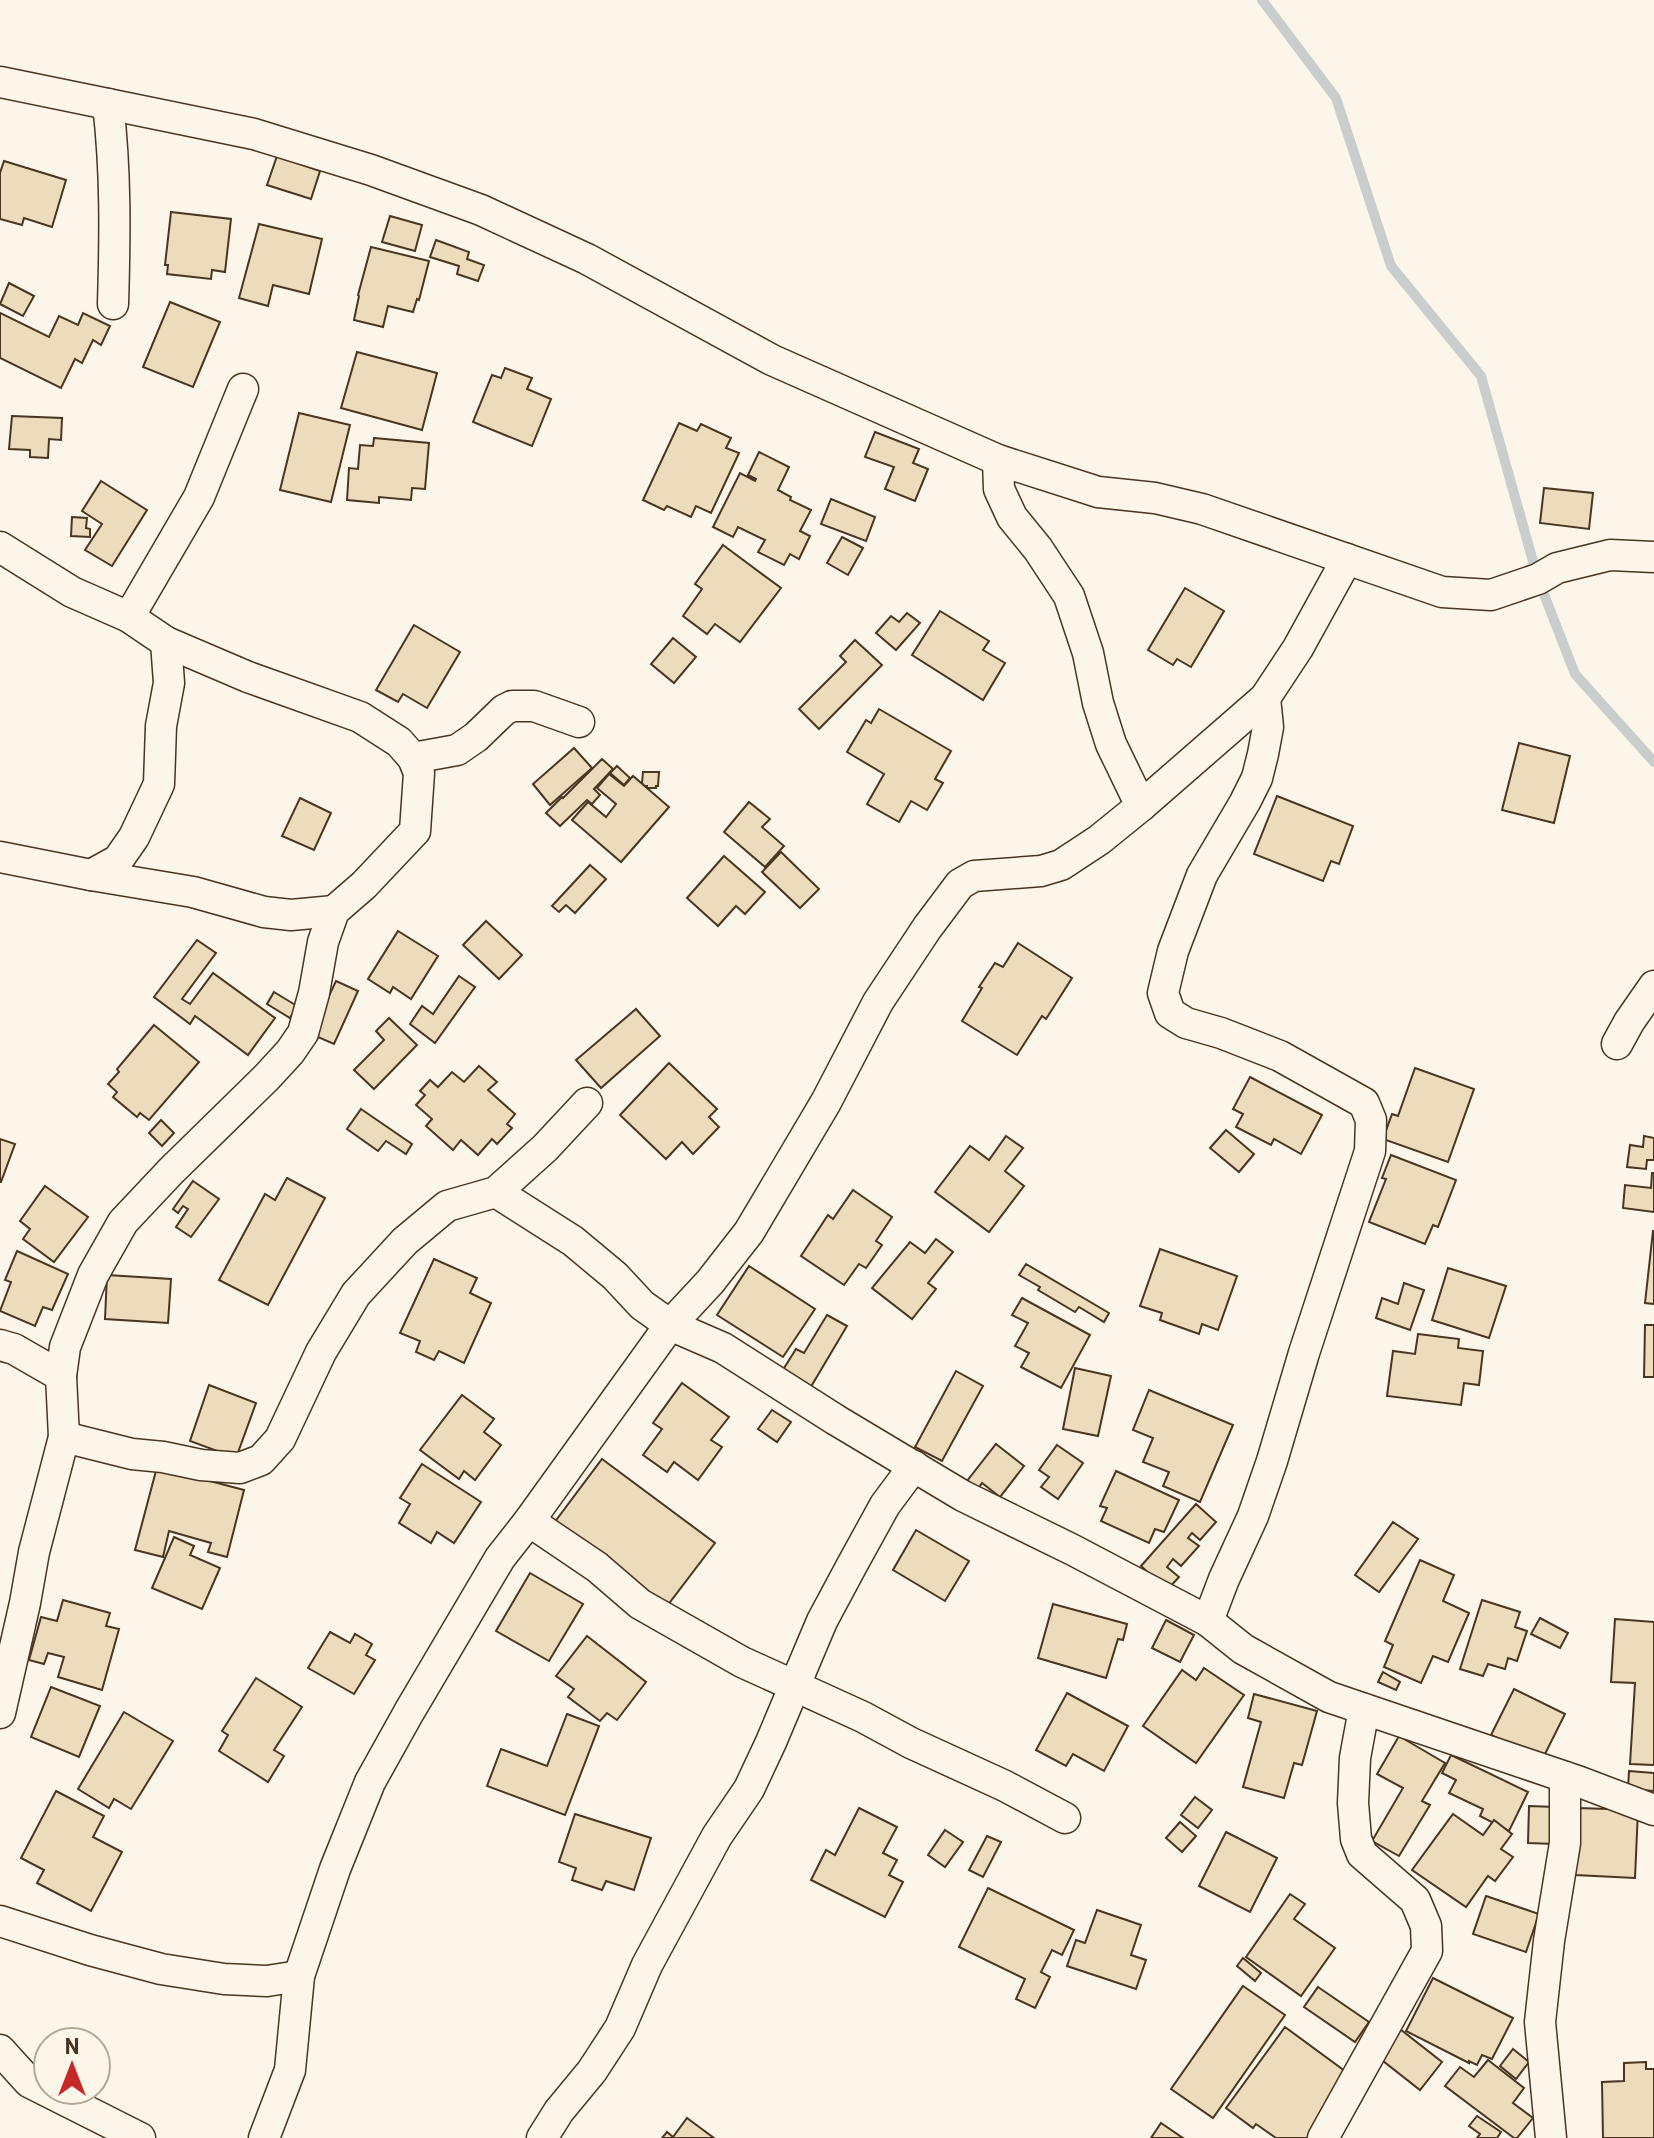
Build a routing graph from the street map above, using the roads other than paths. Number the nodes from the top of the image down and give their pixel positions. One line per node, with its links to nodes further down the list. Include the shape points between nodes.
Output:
1 (0, 82): 2 (street)
2 (108, 104): 3 (street, via 116,224); 5 (street, via 254,134 481,210 587,259 772,360)
3 (113, 304)
4 (243, 389): 9 (street, via 199,497)
5 (998, 460): 8 (street, via 1098,492 1202,509); 14 (street, via 999,489 1012,517 1069,596 1107,730)
6 (0, 547): 9 (street, via 72,592)
7 (1654, 557): 8 (street, via 1610,555 1557,568 1491,595 1442,592)
8 (1347, 559): 11 (street)
9 (129, 617): 10 (street)
10 (166, 642): 13 (street, via 360,717 399,742); 16 (street, via 169,683 159,784 118,860)
11 (1265, 698): 14 (street); 28 (street, via 1268,727 1257,778 1202,875 1163,993 1170,1013 1186,1023 1280,1056 1364,1103 1371,1120 1370,1151 1272,1461)
12 (579, 722): 13 (street, via 534,706 512,706 457,750)
13 (413, 758): 17 (street, via 419,773 415,831)
14 (1141, 806): 22 (street, via 1061,865 974,876 960,884 878,1002 749,1232)
15 (0, 857): 16 (street)
16 (91, 875): 17 (street, via 193,892 264,912)
17 (334, 911): 24 (street, via 303,1033 266,1078 123,1222 93,1275 65,1347)
18 (1654, 986): 19 (street)
19 (1617, 1044)
20 (587, 1103): 21 (street)
21 (496, 1192): 22 (street, via 573,1241); 25 (street, via 447,1206 405,1241 356,1294 321,1352 280,1439 261,1460 240,1468 201,1465)
22 (670, 1325): 26 (street, via 723,1348); 27 (street)
23 (0, 1345): 24 (street)
24 (61, 1376): 25 (street)
25 (64, 1437): 31 (street)
26 (914, 1466): 28 (street); 29 (street, via 885,1505)
27 (529, 1521): 29 (street, via 640,1604); 36 (street, via 500,1558 370,1782)
28 (1208, 1621): 30 (street, via 1243,1649 1329,1697)
29 (793, 1686): 34 (street); 40 (street, via 749,1789 717,1836 647,1965 620,2028)
30 (1364, 1709): 32 (street); 41 (street, via 1355,1758 1356,1839 1362,1854 1415,1900 1426,1926 1427,1951)
31 (0, 1713)
32 (1565, 1777): 33 (street); 42 (street, via 1565,1843 1540,2022)
33 (1654, 1810)
34 (1065, 1818)
35 (0, 1921): 36 (street, via 161,1969 224,1979)
36 (299, 1976): 39 (street, via 290,2070)
37 (0, 2050): 38 (street, via 29,2082)
38 (140, 2138)
39 (264, 2138)
40 (542, 2138)
41 (1323, 2138)
42 (1551, 2138)

